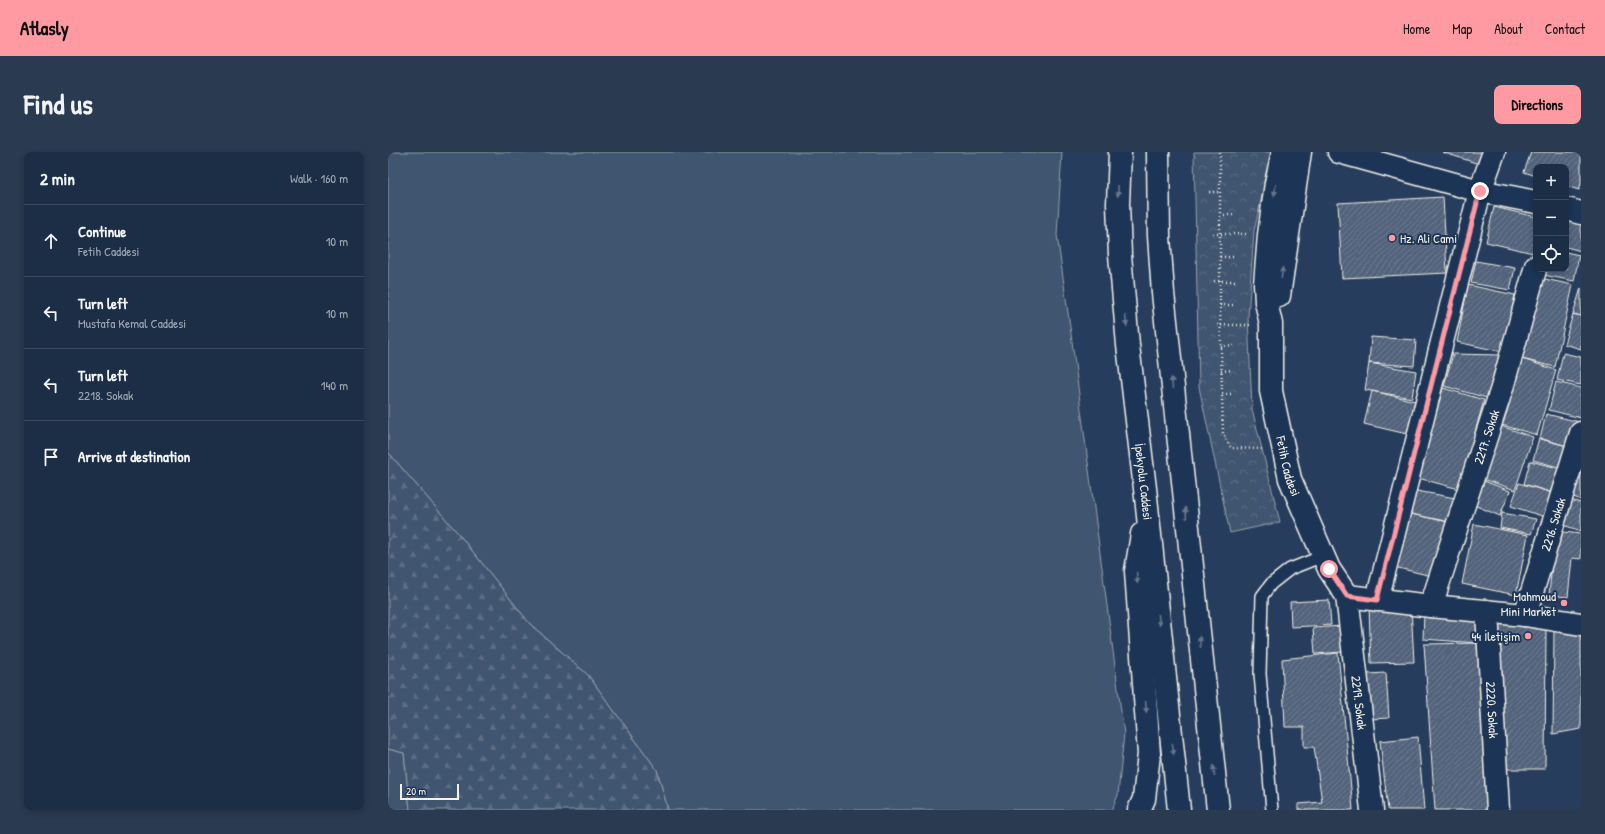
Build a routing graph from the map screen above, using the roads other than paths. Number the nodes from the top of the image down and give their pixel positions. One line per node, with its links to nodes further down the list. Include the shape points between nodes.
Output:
1 (1120, 152): 14 (main road, İpekyolu Caddesi, one-way to 14, via 1120,255)
2 (1158, 152): 24 (main road, one-way to 2, via 1163,293)
3 (1283, 152): 12 (main road, Fetih Caddesi, one-way to 12, via 1276,183 1266,284 1266,302)
4 (1300, 152): 12 (main road, Fetih Caddesi, one-way to 4, via 1278,301)
5 (1339, 152): 7 (main road)
6 (1494, 152): 7 (main road)
7 (1480, 191): 8 (main road); 17 (main road)
8 (1533, 201)
9 (1569, 210): 10 (main road)
10 (1581, 213)
11 (1534, 272): 18 (main road, 2217. Sokak, via 1502,388)
12 (1271, 324): 15 (main road, Fetih Caddesi, via 1271,391 1283,449 1290,479)
13 (1581, 432): 20 (main road, 2216. Sokak)
14 (1146, 498): 22 (main road, one-way to 22, via 1136,571 1149,754 1144,799); 23 (main road, İpekyolu Caddesi, one-way to 23)
15 (1323, 556): 16 (main road, Fetih Caddesi); 25 (lane, via 1290,569 1271,584 1262,596 1260,674)
16 (1347, 596): 17 (main road); 26 (main road, 2219. Sokak)
17 (1377, 600): 18 (main road)
18 (1432, 606): 19 (main road)
19 (1487, 611): 20 (main road); 27 (main road, 2220. Sokak)
20 (1525, 615): 21 (main road)
21 (1581, 624)
22 (1139, 810)
23 (1179, 810)
24 (1218, 810)
25 (1272, 810)
26 (1372, 810)
27 (1498, 810)

